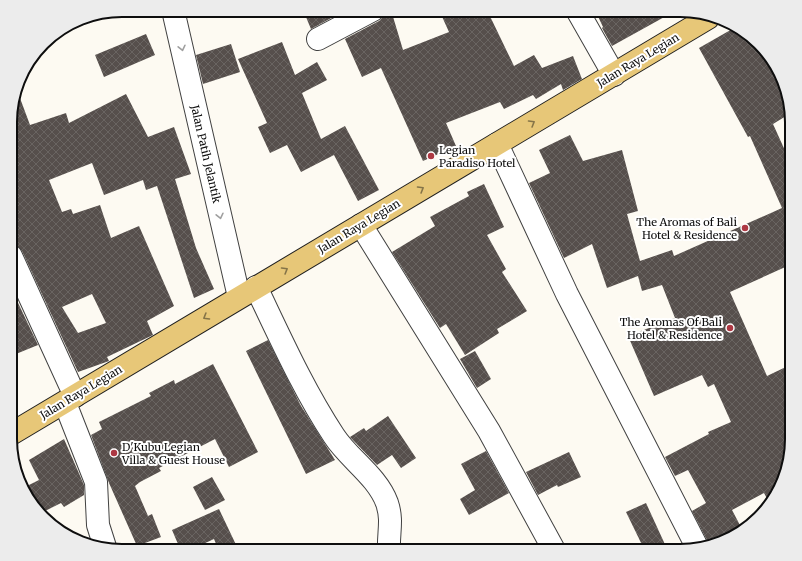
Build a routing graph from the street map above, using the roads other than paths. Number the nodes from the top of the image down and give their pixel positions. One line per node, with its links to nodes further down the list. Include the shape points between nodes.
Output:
1 (175, 17): 10 (street, Jalan Patih Jelantik, one-way to 10)
2 (354, 17): 5 (street)
3 (582, 17): 6 (street)
4 (704, 20): 6 (main road, Jalan Raya Legian)
5 (318, 39)
6 (614, 75): 7 (main road, Jalan Raya Legian, one-way to 6)
7 (498, 144): 8 (main road, Jalan Raya Legian, one-way to 7); 14 (street, via 566,294)
8 (361, 225): 10 (main road, Jalan Raya Legian, one-way to 8); 16 (street, via 489,431)
9 (17, 271): 11 (street)
10 (248, 292): 11 (main road, Jalan Raya Legian, one-way to 11); 15 (street, Jalan Patih Jelantik, via 340,446 374,482 386,502 391,524)
11 (70, 400): 12 (main road, Jalan Raya Legian); 13 (street, via 96,482 98,525)
12 (17, 431)
13 (103, 542)
14 (695, 543)
15 (390, 544)
16 (551, 544)

